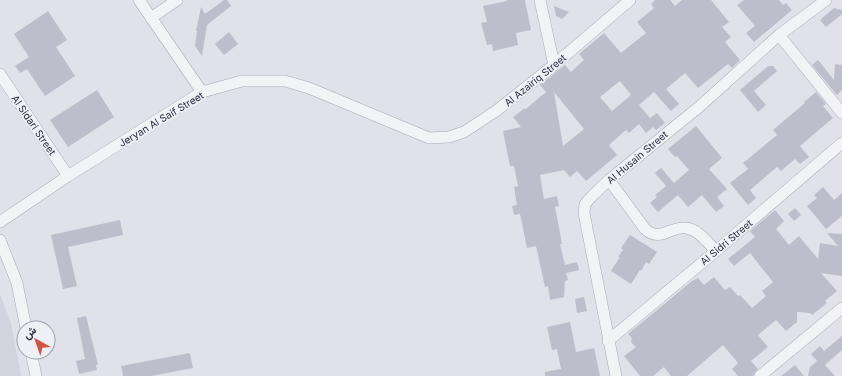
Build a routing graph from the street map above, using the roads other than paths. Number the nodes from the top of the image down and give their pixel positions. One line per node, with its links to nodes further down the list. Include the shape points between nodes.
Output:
1 (139, 0): 6 (street)
2 (177, 0): 6 (street)
3 (540, 0): 8 (street)
4 (630, 0): 8 (street, Al Azairiq Street)
5 (826, 0): 7 (street, Al Husain Street)
6 (151, 18): 10 (street)
7 (779, 35): 11 (street); 15 (street, Al Husain Street)
8 (554, 65): 12 (street, Al Azairiq Street, via 496,111 464,132)
9 (0, 74): 14 (street, Al Sidari Street)
10 (202, 92): 12 (street, Jeryan Al Saif Street, via 242,81 285,81 309,88); 14 (street, Jeryan Al Saif Street)
11 (842, 113)
12 (428, 138)
13 (842, 143): 18 (street, Al Sidri Street)
14 (68, 176): 16 (street, Jeryan Al Saif Street)
15 (610, 180): 18 (street, via 651,235 687,228 698,233); 21 (street, Al Husain Street, via 585,204 584,213)
16 (0, 222)
17 (0, 240): 20 (street, via 17,283)
18 (716, 251): 21 (street, Al Sidri Street)
19 (842, 308): 25 (street)
20 (24, 320)
21 (608, 340): 24 (street, Al Husain Street)
22 (33, 360): 23 (street)
23 (36, 376)
24 (616, 376)
25 (760, 376)

